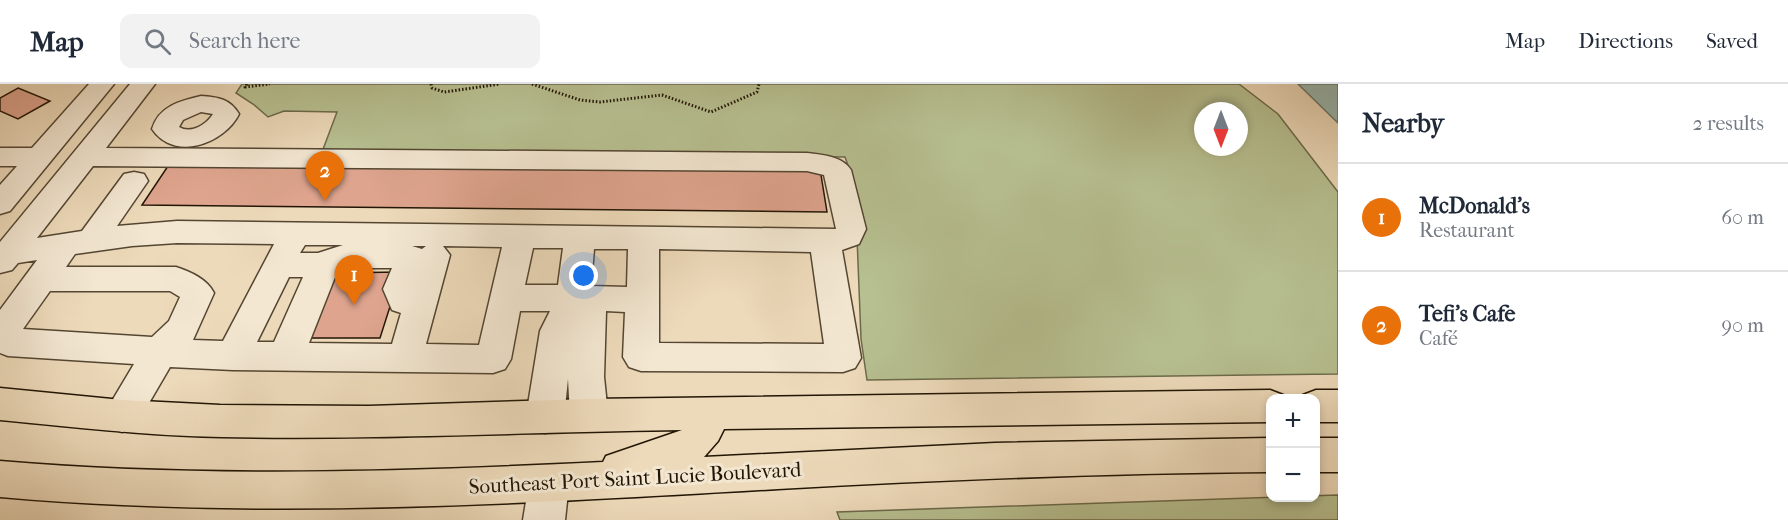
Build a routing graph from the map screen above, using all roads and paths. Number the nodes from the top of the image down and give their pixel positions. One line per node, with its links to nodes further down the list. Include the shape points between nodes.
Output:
1 (102, 84): 10 (street)
2 (143, 84): 11 (street)
3 (247, 84): 4 (path, via 245,87 252,88)
4 (270, 84)
5 (431, 84): 6 (path, via 444,92)
6 (500, 84)
7 (532, 84): 8 (path, via 580,100 600,102 662,95 711,112 757,92)
8 (759, 84)
9 (0, 157): 10 (street)
10 (40, 157): 13 (street)
11 (85, 157): 19 (street, via 807,162 837,170 851,229 848,236); 21 (street)
12 (134, 181): 20 (street)
13 (0, 204)
14 (295, 233): 15 (street); 20 (street, via 177,232); 22 (street)
15 (439, 236): 16 (street); 31 (street)
16 (520, 237): 17 (street); 25 (street)
17 (580, 238): 18 (street); 26 (street)
18 (644, 239): 19 (street); 27 (street)
19 (825, 241): 27 (street, via 843,358 641,357)
20 (78, 243): 21 (street); 24 (street)
21 (4, 259)
22 (279, 265): 23 (street); 29 (street)
23 (324, 265): 30 (street); 31 (street, via 345,256 411,276)
24 (41, 279): 28 (street, via 5,329 2,336 8,342); 28 (street, via 176,279 198,292 182,329)
25 (506, 298): 26 (street); 31 (street, via 493,359)
26 (581, 298): 27 (street); 38 (street); 39 (street, via 557,331)
27 (642, 300)
28 (160, 352): 29 (street); 37 (street)
29 (233, 356): 30 (street)
30 (286, 356): 31 (street)
31 (396, 357)
32 (0, 405): 37 (main road)
33 (1338, 405): 35 (main road)
34 (1266, 406): 36 (main road)
35 (1320, 406)
36 (706, 414): 38 (main road); 44 (main road, via 705,429 694,444)
37 (122, 416): 39 (main road, via 357,422)
38 (589, 416): 39 (main road)
39 (545, 417)
40 (1266, 454): 44 (main road, Southeast Port Saint Lucie Boulevard, via 940,461)
41 (1320, 455): 42 (main road)
42 (1338, 455)
43 (0, 479): 44 (main road, Southeast Port Saint Lucie Boulevard, via 208,493)
44 (558, 495)

